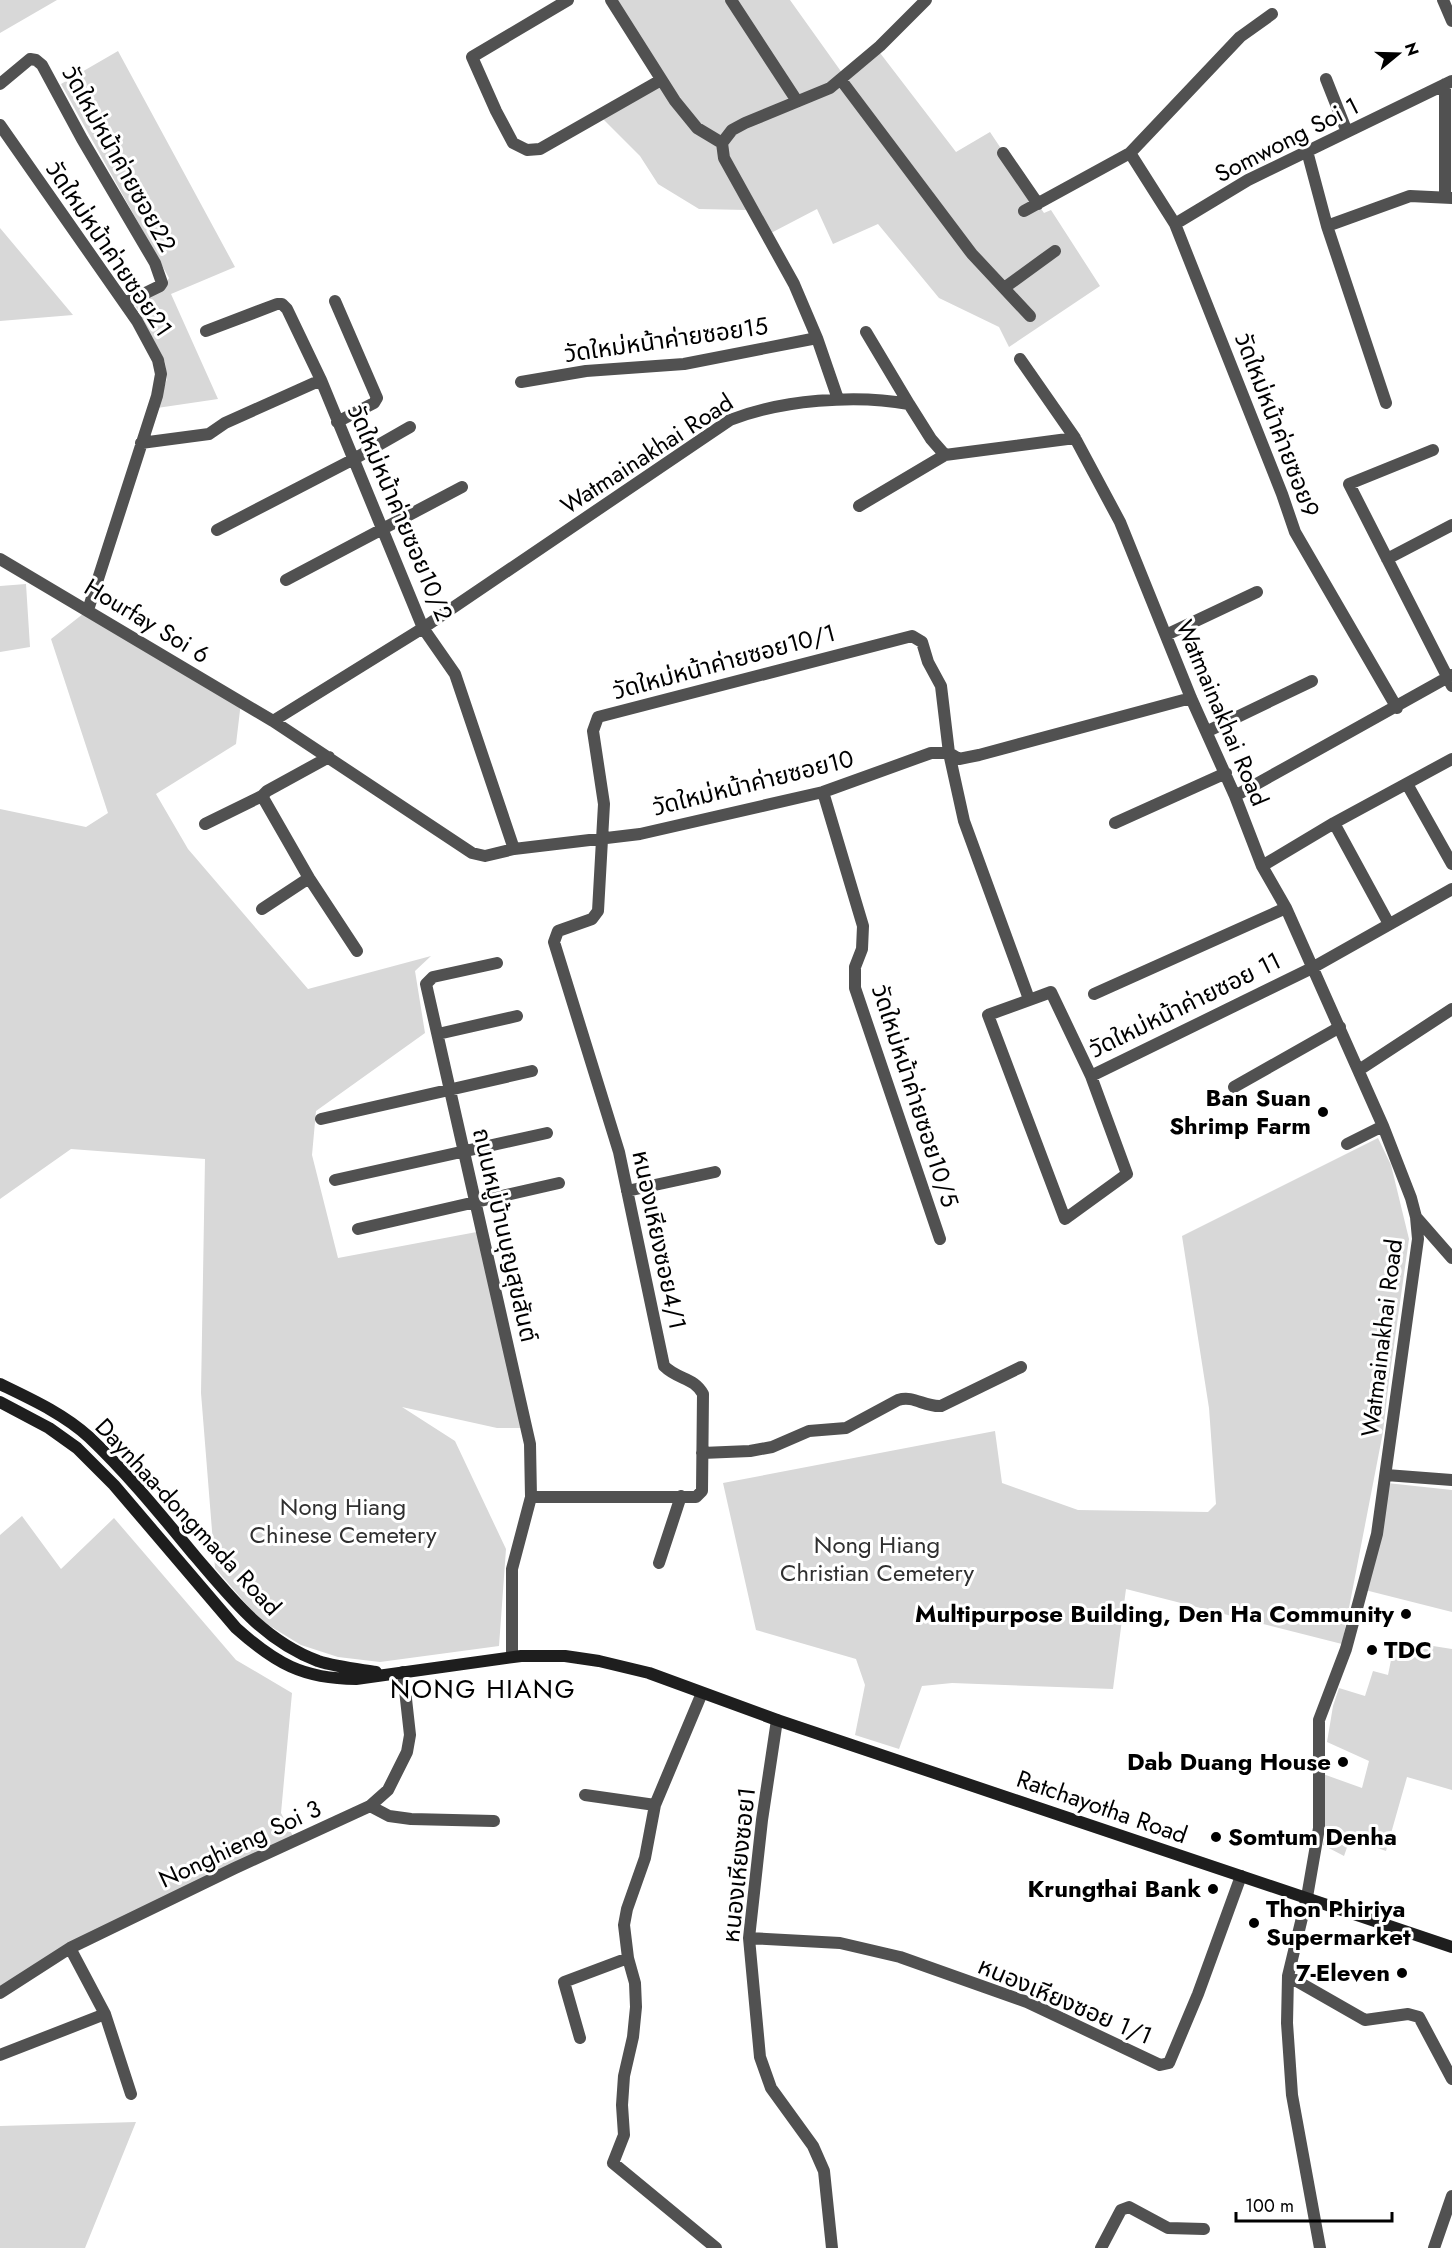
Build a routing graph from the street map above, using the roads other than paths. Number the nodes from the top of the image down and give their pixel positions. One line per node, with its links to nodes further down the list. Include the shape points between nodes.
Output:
1 (568, 0): 9 (street, via 472,57 513,142 527,150 540,149)
2 (611, 0): 9 (street)
3 (730, 0): 13 (street)
4 (926, 0): 10 (street)
5 (1443, 0): 7 (street)
6 (1272, 15): 19 (street, via 1240,37)
7 (1452, 21)
8 (1326, 79): 15 (street)
9 (662, 80): 16 (street, via 698,128)
10 (841, 80): 13 (street); 26 (street, via 972,254)
11 (1449, 83): 15 (street, Somwong Soi 1); 20 (street)
12 (0, 84): 28 (street, วัดใหม่หน้าค่ายซอย22, via 30,59 42,65 155,263 162,283)
13 (797, 101): 16 (street, via 732,130)
14 (0, 125): 28 (street, วัดใหม่หน้าค่ายซอย21)
15 (1347, 132): 17 (street, Somwong Soi 1)
16 (722, 143): 32 (street, via 724,158 794,284)
17 (1307, 151): 23 (street, Somwong Soi 1, via 1248,180); 24 (street)
18 (1003, 153): 21 (street)
19 (1130, 153): 21 (street); 23 (street, วัดใหม่หน้าค่ายซอย9)
20 (1448, 198): 24 (street, via 1410,196)
21 (1038, 204): 22 (street)
22 (1024, 211)
23 (1175, 224): 61 (street, วัดใหม่หน้าค่ายซอย9, via 1295,532)
24 (1327, 226): 37 (street)
25 (1055, 251): 26 (street)
26 (1004, 288): 29 (street)
27 (335, 301): 39 (street, via 377,398)
28 (125, 303): 42 (street, วัดใหม่หน้าค่ายซอย21, via 153,350 161,374)
29 (1030, 316)
30 (206, 331): 34 (street, วัดใหม่หน้าค่ายซอย10/2, via 282,304)
31 (866, 332): 38 (street)
32 (817, 338): 35 (street, วัดใหม่หน้าค่ายซอย15, via 684,364 586,371); 36 (street)
33 (1020, 360): 41 (street, Watmainakhai Road)
34 (321, 380): 39 (street, วัดใหม่หน้าค่ายซอย10/2); 42 (street, via 209,434)
35 (521, 382)
36 (838, 399): 38 (street, Watmainakhai Road); 56 (street, Watmainakhai Road, via 754,411 730,420)
37 (1386, 403)
38 (909, 404): 44 (street)
39 (338, 422): 45 (street, วัดใหม่หน้าค่ายซอย10/2)
40 (410, 427): 45 (street)
41 (1075, 438): 44 (street); 57 (street, Watmainakhai Road, via 1120,522)
42 (141, 443): 55 (street, วัดใหม่หน้าค่ายซอย21)
43 (1433, 450): 52 (street, via 1349,484)
44 (945, 455): 47 (street)
45 (354, 459): 49 (street); 50 (street, วัดใหม่หน้าค่ายซอย10/2)
46 (462, 486): 50 (street)
47 (859, 506)
48 (1452, 525): 52 (street)
49 (217, 530)
50 (382, 530): 53 (street); 56 (street, วัดใหม่หน้าค่ายซอย10/2)
51 (0, 559): 55 (street, Hourfay Soi 6)
52 (1387, 559): 58 (street)
53 (286, 580)
54 (1257, 592): 57 (street)
55 (88, 610): 62 (street, Hourfay Soi 6)
56 (423, 628): 62 (street, Watmainakhai Road); 76 (street, วัดใหม่หน้าค่ายซอย10/2, via 455,674)
57 (1166, 635): 60 (street, Watmainakhai Road)
58 (1451, 680): 61 (street)
59 (1312, 681): 63 (street)
60 (1191, 698): 63 (street, Watmainakhai Road); 64 (street, วัดใหม่หน้าค่ายซอย10, via 979,755 959,759)
61 (1397, 708): 71 (street)
62 (273, 721): 65 (street, Hourfay Soi 6)
63 (1208, 732): 67 (street, Watmainakhai Road)
64 (949, 753): 69 (street, วัดใหม่หน้าค่ายซอย10, via 931,753); 75 (street, วัดใหม่หน้าค่ายซอย10/1, via 941,686 922,642 912,636 598,717 593,731 604,804); 88 (street, via 963,821)
65 (329, 757): 70 (street); 76 (street, Hourfay Soi 6, via 472,853 485,856)
66 (1452, 759): 68 (street)
67 (1226, 773): 71 (street, Watmainakhai Road); 72 (street)
68 (1407, 784): 73 (street); 77 (street)
69 (823, 792): 75 (street, วัดใหม่หน้าค่ายซอย10, via 640,834); 110 (street, วัดใหม่หน้าค่ายซอย10/5, via 863,926 855,988)
70 (262, 796): 74 (street); 79 (street)
71 (1235, 796): 78 (street, Watmainakhai Road)
72 (1115, 823)
73 (1334, 823): 78 (street); 83 (street)
74 (205, 824)
75 (602, 839): 76 (street, วัดใหม่หน้าค่ายซอย10); 106 (street, หนองเหียงซอย4/1, via 598,911 591,919 558,931 554,942)
76 (514, 849)
77 (1452, 864)
78 (1262, 866): 81 (street, Watmainakhai Road)
79 (309, 878): 82 (street); 84 (street)
80 (1452, 889): 83 (street, วัดใหม่หน้าค่ายซอย 11)
81 (1286, 908): 86 (street, Watmainakhai Road); 87 (street)
82 (262, 909)
83 (1389, 924): 86 (street, วัดใหม่หน้าค่ายซอย 11)
84 (357, 951)
85 (497, 963): 92 (street, ถนนหมู่บ้านบุญสุขสันต์, via 434,977 426,984)
86 (1312, 968): 91 (street, Watmainakhai Road); 95 (street, วัดใหม่หน้าค่ายซอย 11)
87 (1094, 994)
88 (1029, 999): 95 (street, วัดใหม่หน้าค่ายซอย 11, via 1051,992); 95 (street, วัดใหม่หน้าค่ายซอย 11, via 988,1016 1065,1219 1127,1174)
89 (1452, 1009): 93 (street)
90 (517, 1016): 92 (street)
91 (1340, 1027): 93 (street, Watmainakhai Road); 96 (street)
92 (438, 1034): 97 (street, ถนนหมู่บ้านบุญสุขสันต์)
93 (1359, 1070): 99 (street, Watmainakhai Road)
94 (532, 1071): 97 (street)
95 (1091, 1076)
96 (1234, 1087)
97 (450, 1089): 98 (street); 102 (street, ถนนหมู่บ้านบุญสุขสันต์)
98 (321, 1119)
99 (1383, 1126): 101 (street); 108 (street, Watmainakhai Road)
100 (547, 1133): 102 (street)
101 (1347, 1144)
102 (464, 1151): 104 (street); 107 (street, ถนนหมู่บ้านบุญสุขสันต์)
103 (715, 1172): 106 (street)
104 (335, 1180)
105 (559, 1183): 107 (street)
106 (627, 1191): 115 (street, หนองเหียงซอย4/1, via 664,1366 672,1374 698,1385 703,1394)
107 (476, 1203): 109 (street); 119 (street, ถนนหมู่บ้านบุญสุขสันต์, via 530,1444)
108 (1416, 1217): 111 (street); 116 (street, Watmainakhai Road, via 1418,1239)
109 (358, 1229)
110 (940, 1239)
111 (1452, 1258)
112 (1022, 1367): 115 (street, via 941,1406 929,1407 907,1397 846,1428 809,1431 772,1447 750,1451)
113 (0, 1384): 121 (main road, Daynhaa-dongmada Road, via 58,1414 87,1436 126,1474)
114 (0, 1402): 122 (main road, Daynhaa-dongmada Road, via 77,1448 114,1485)
115 (702, 1453): 118 (street, หนองเหียงซอย4/1, via 702,1491 696,1497)
116 (1386, 1475): 117 (street); 134 (street, Watmainakhai Road, via 1377,1534 1346,1649 1319,1720 1318,1828)
117 (1452, 1480)
118 (681, 1496): 119 (street, หนองเหียงซอย4/1); 120 (street)
119 (531, 1497): 123 (street, ถนนหมู่บ้านบุญสุขสันต์, via 513,1569)
120 (659, 1563)
121 (248, 1616): 122 (main road); 125 (main road, Daynhaa-dongmada Road, via 272,1636 316,1660)
122 (236, 1628): 125 (main road, Daynhaa-dongmada Road, via 282,1663 308,1674 356,1679)
123 (512, 1656): 124 (main road, Daynhaa-dongmada Road); 126 (main road, Daynhaa-dongmada Road, via 565,1656 599,1661 649,1673)
124 (403, 1672): 125 (main road, Daynhaa-dongmada Road); 131 (street, Nonghieng Soi 3, via 410,1735 407,1752 388,1790)
125 (386, 1674)
126 (702, 1693): 127 (main road, Daynhaa-dongmada Road); 130 (street)
127 (740, 1706): 128 (main road, Ratchayotha Road)
128 (777, 1720): 133 (main road, Ratchayotha Road); 135 (street, หนองเหียงซอย1)
129 (585, 1795): 130 (street)
130 (655, 1805): 138 (street, via 645,1858 624,1925)
131 (370, 1806): 132 (street, via 389,1816 411,1820); 137 (street, Nonghieng Soi 3)
132 (494, 1821)
133 (1241, 1876): 134 (main road, Ratchayotha Road); 135 (street, หนองเหียงซอย 1/1, via 1169,2063 1160,2065 1027,2002 900,1957 840,1943)
134 (1307, 1897): 136 (main road, Ratchayotha Road); 139 (street, Watmainakhai Road)
135 (749, 1938): 149 (street, หนองเหียงซอย1, via 760,2057 771,2088 813,2146 824,2171)
136 (1452, 1947)
137 (70, 1948): 140 (street, Nonghieng Soi 3); 141 (street)
138 (628, 1958): 142 (street, via 564,1982); 148 (street, via 636,2007 624,2076 624,2135 613,2163)
139 (1288, 1976): 144 (street, via 1365,2020 1408,2014 1419,2017); 151 (street, Watmainakhai Road, via 1292,2095)
140 (0, 1993)
141 (105, 2014): 143 (street); 145 (street)
142 (580, 2038)
143 (0, 2055)
144 (1452, 2079)
145 (130, 2094)
146 (1452, 2196): 152 (street)
147 (1204, 2229): 150 (street, via 1168,2228 1129,2207 1121,2210)
148 (716, 2248)
149 (832, 2248)
150 (1101, 2248)
151 (1320, 2248)
152 (1434, 2248)

